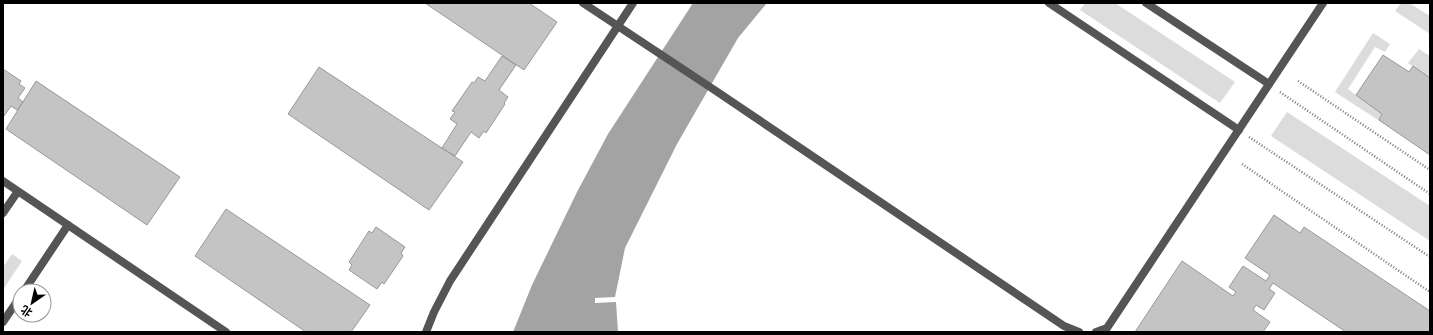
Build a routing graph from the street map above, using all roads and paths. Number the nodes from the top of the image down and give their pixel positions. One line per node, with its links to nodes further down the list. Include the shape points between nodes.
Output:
1 (583, 3): 6 (lane)
2 (633, 3): 6 (lane)
3 (1051, 3): 9 (lane)
4 (1146, 3): 8 (lane)
5 (1324, 3): 8 (lane)
6 (618, 27): 23 (lane, via 450,281); 24 (lane, via 1064,326)
7 (1298, 82): 11 (path)
8 (1269, 84): 9 (lane); 14 (path)
9 (1239, 130): 17 (path); 25 (lane, via 1107,328)
10 (1242, 164): 19 (path)
11 (1430, 170)
12 (3, 181): 16 (lane)
13 (16, 194): 15 (lane)
14 (1430, 194)
15 (3, 213)
16 (68, 225): 18 (lane); 22 (lane)
17 (1430, 258)
18 (29, 283)
19 (1430, 292)
20 (12, 309): 21 (lane)
21 (3, 322)
22 (223, 331)
23 (426, 332)
24 (1079, 332)
25 (1096, 332)

